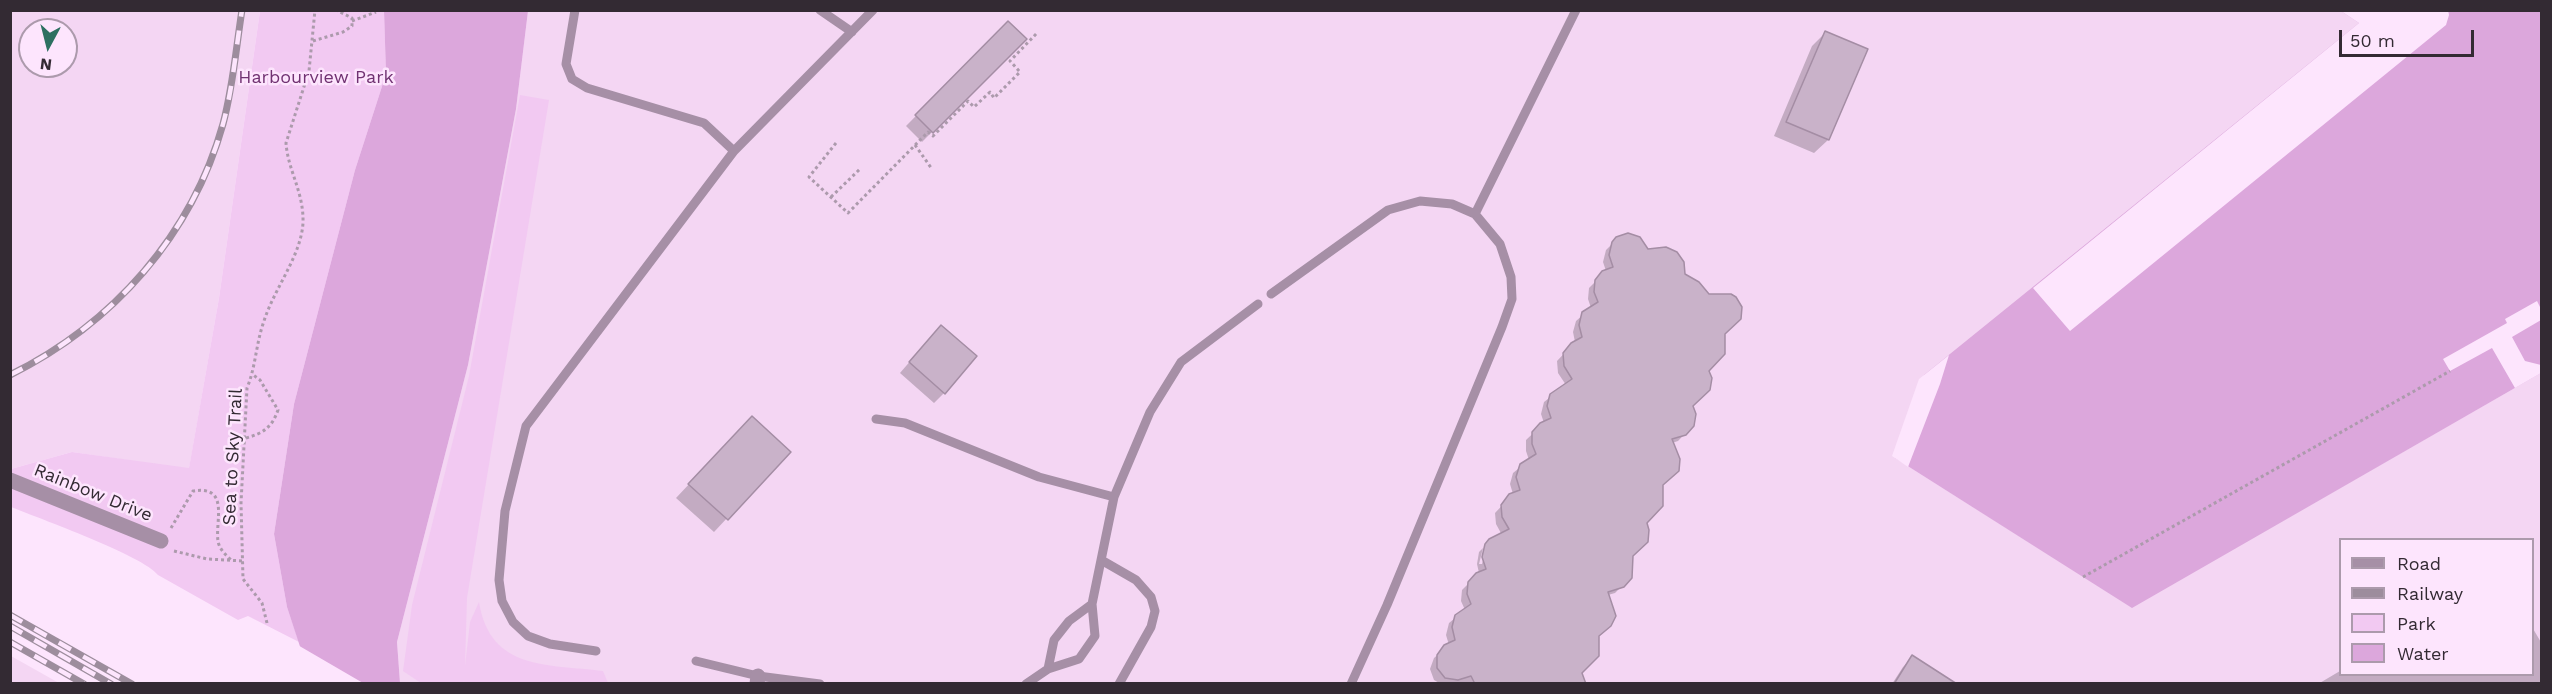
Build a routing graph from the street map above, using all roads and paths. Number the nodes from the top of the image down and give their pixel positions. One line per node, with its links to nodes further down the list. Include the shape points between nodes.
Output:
1 (315, 10): 11 (path, Sea to Sky Trail)
2 (336, 10): 8 (path)
3 (575, 10): 14 (lane, via 566,64 572,79 587,88 704,123)
4 (819, 10): 9 (lane)
5 (873, 10): 9 (lane)
6 (1576, 10): 18 (lane)
7 (376, 12): 8 (path)
8 (352, 21): 11 (path, via 352,26 343,32)
9 (852, 32): 14 (lane)
10 (1038, 32): 13 (path, via 1010,61 1020,72 994,98 990,92 974,107 968,101 933,136 928,132)
11 (313, 41): 22 (path, Sea to Sky Trail, via 309,71 286,143 300,192 301,239 264,319)
12 (836, 143): 17 (path, via 809,177)
13 (915, 145): 16 (path); 17 (path, via 848,213)
14 (734, 151): 34 (lane, via 526,426 505,511 499,580 502,601 513,622 528,636 550,644)
15 (861, 168): 17 (path)
16 (932, 169)
17 (831, 197)
18 (1475, 214): 19 (lane, via 1452,204 1420,201 1388,210); 41 (lane, via 1500,244 1511,277 1512,299)
19 (1271, 294)
20 (1258, 304): 26 (lane, via 1180,362 1150,412)
21 (2450, 371): 31 (path)
22 (252, 374): 24 (path, Sea to Sky Trail, via 247,388); 24 (path, via 278,410 273,424)
23 (876, 419): 26 (lane, via 905,423 1039,477)
24 (246, 438): 29 (path, Sea to Sky Trail, via 241,503)
25 (10, 480): 27 (street, Rainbow Drive)
26 (1114, 497): 30 (lane)
27 (161, 541): 28 (path, via 161,546 189,556); 28 (path, Sea to Sky Trail, via 188,495 204,491 215,496 218,543)
28 (232, 561): 29 (path)
29 (243, 561): 33 (path, Sea to Sky Trail, via 243,579 262,603)
30 (1102, 561): 32 (lane); 40 (lane, via 1136,580 1151,597 1155,611 1151,627)
31 (2083, 577)
32 (1092, 604): 36 (lane, via 1069,621 1054,640); 36 (lane, via 1095,636 1079,659)
33 (267, 623)
34 (596, 651)
35 (696, 661): 37 (lane)
36 (1048, 669): 39 (lane)
37 (757, 680): 38 (lane)
38 (820, 684)
39 (1026, 684)
40 (1119, 684)
41 (1351, 684)

